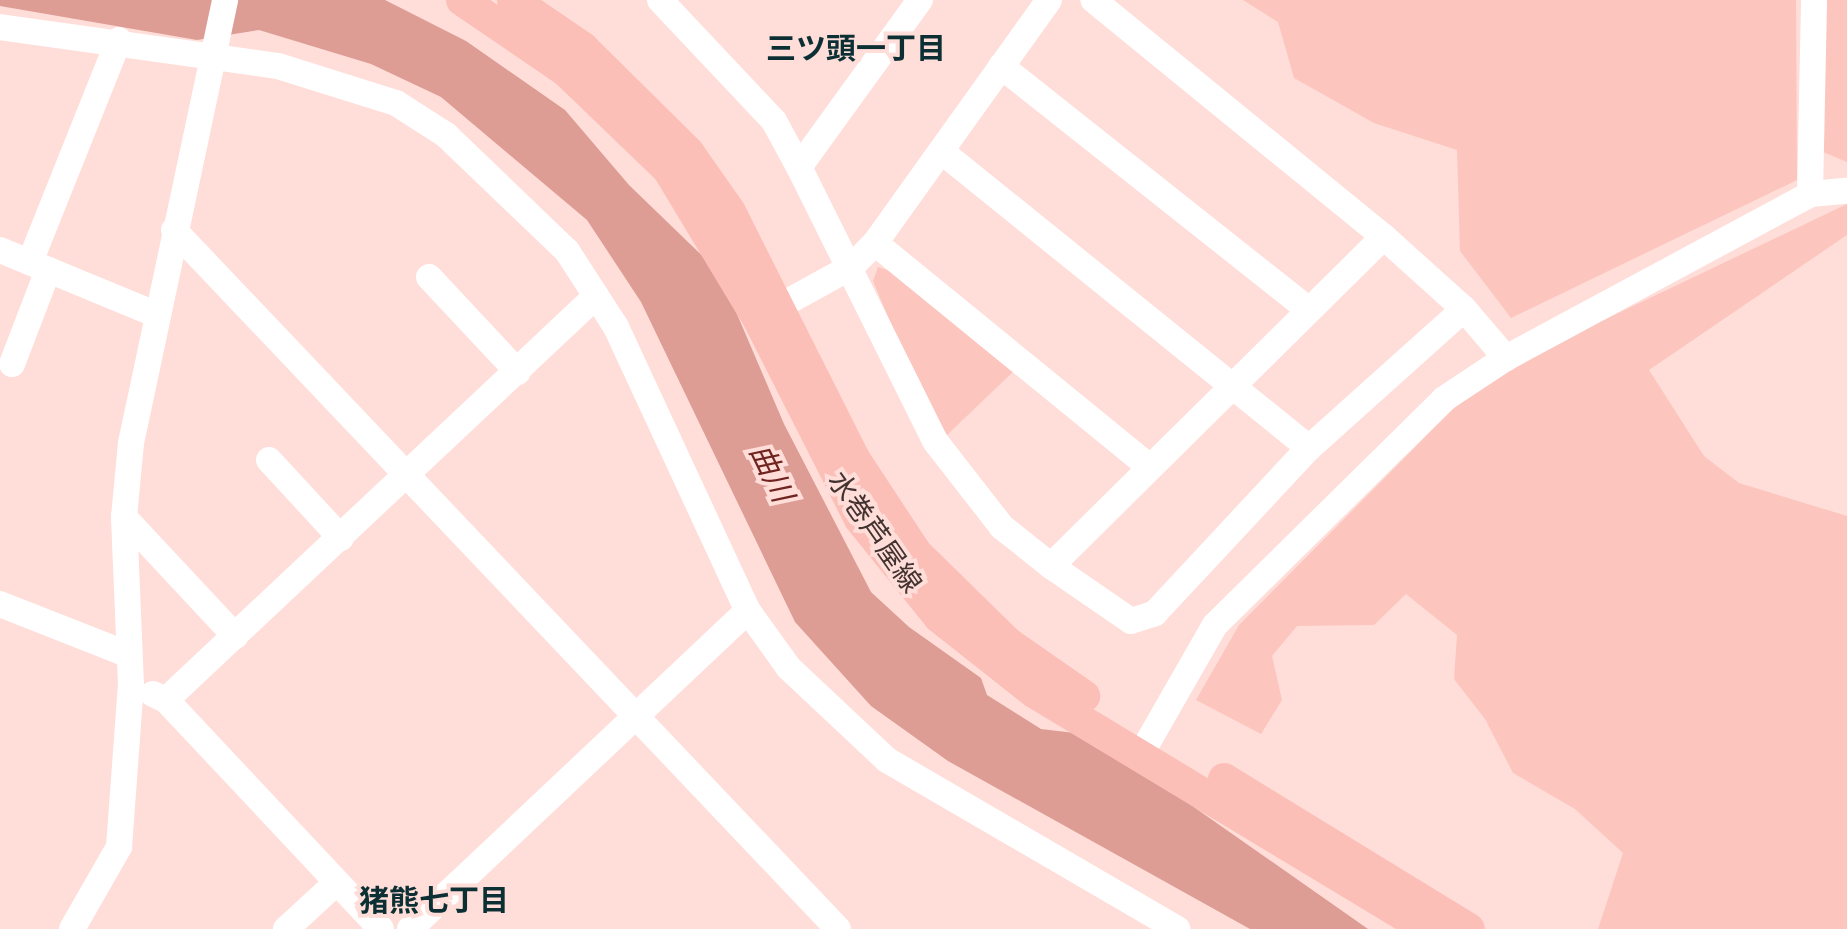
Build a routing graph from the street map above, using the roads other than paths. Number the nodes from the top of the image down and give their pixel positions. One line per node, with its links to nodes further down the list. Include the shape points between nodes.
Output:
1 (225, 0): 11 (street)
2 (462, 0): 27 (main road, 水巻芦屋線, via 566,71 668,169)
3 (513, 0): 27 (main road, 水巻芦屋線, via 583,48 688,152 730,212)
4 (920, 0): 14 (street)
5 (1049, 0): 12 (street)
6 (1093, 0): 18 (street)
7 (1814, 0): 16 (street)
8 (663, 1): 14 (street, via 774,121)
9 (0, 27): 10 (street)
10 (119, 40): 11 (street); 21 (street)
11 (213, 50): 17 (street); 24 (street, via 351,85 396,103 446,135 533,212)
12 (1001, 66): 13 (street); 25 (street)
13 (941, 151): 19 (street); 32 (street)
14 (799, 167): 22 (street)
15 (1847, 191): 16 (street)
16 (1810, 194): 29 (street)
17 (174, 230): 28 (street); 36 (street)
18 (1384, 237): 25 (street); 26 (street)
19 (875, 243): 22 (street); 35 (street)
20 (0, 250): 21 (street)
21 (39, 266): 28 (street); 30 (street)
22 (851, 267): 27 (street); 39 (street, via 935,441 1002,527)
23 (429, 277): 31 (street)
24 (596, 296): 31 (street); 41 (street)
25 (1308, 309): 32 (street)
26 (1464, 309): 29 (street); 33 (street)
27 (769, 312): 47 (main road, 水巻芦屋線, via 860,519 930,607 989,661)
28 (158, 315): 37 (street, via 131,443)
29 (1506, 358): 47 (street, via 1444,399 1215,625)
30 (12, 364)
31 (518, 372): 36 (street)
32 (1230, 387): 33 (street); 35 (street)
33 (1309, 448): 39 (street, via 1155,613 1131,621)
34 (269, 460): 38 (street)
35 (1150, 467): 39 (street)
36 (408, 474): 38 (street); 46 (street)
37 (124, 517): 42 (street); 43 (street)
38 (341, 538): 42 (street)
39 (1051, 566)
40 (0, 604): 43 (street)
41 (748, 611): 46 (street); 54 (street, via 789,668 887,760)
42 (235, 636): 45 (street)
43 (127, 654): 44 (street)
44 (131, 685): 45 (street); 49 (street, via 119,847)
45 (166, 700): 48 (street)
46 (639, 718): 52 (street); 53 (street)
47 (1145, 744): 55 (main road, 水巻芦屋線); 56 (main road, 水巻芦屋線)
48 (336, 883): 50 (street); 51 (street)
49 (72, 929)
50 (286, 929)
51 (381, 929)
52 (410, 929)
53 (838, 929)
54 (1177, 929)
55 (1427, 929)
56 (1469, 929)

